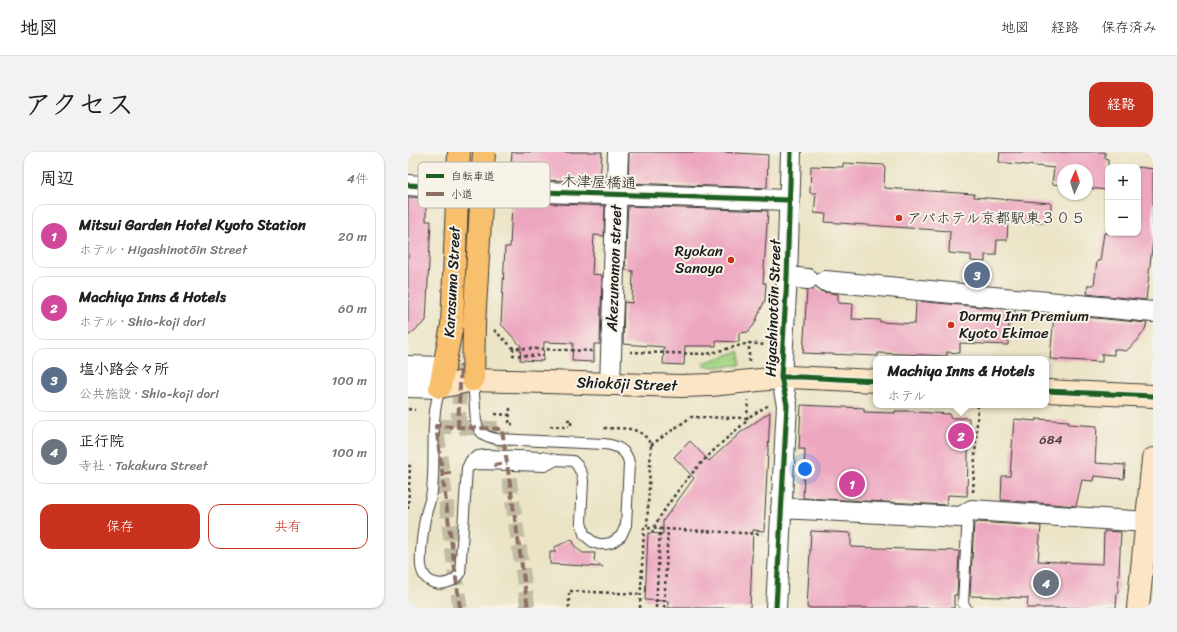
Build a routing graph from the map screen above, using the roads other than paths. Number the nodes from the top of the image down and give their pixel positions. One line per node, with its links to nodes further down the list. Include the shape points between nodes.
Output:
1 (458, 152): 5 (main road, Karasuma Street)
2 (484, 152): 6 (main road, Karasuma Street)
3 (618, 152): 10 (street, Akezunomon street)
4 (791, 152): 11 (street, Higashinotōin Street)
5 (458, 162)
6 (483, 162)
7 (408, 185): 8 (street, 木津屋橋通)
8 (418, 186)
9 (550, 192): 10 (street, 木津屋橋通)
10 (616, 194): 11 (street, 木津屋橋通); 21 (street, Akezunomon street)
11 (788, 200): 14 (street, Higashinotōin Street)
12 (456, 208): 17 (main road, Karasuma Street, via 452,325)
13 (481, 208): 19 (main road, Karasuma Street)
14 (787, 277): 15 (street); 18 (street, Higashinotōin Street)
15 (1153, 312)
16 (408, 367): 17 (street, Shiokōji Street)
17 (442, 378): 19 (main road, Shiokōji Street); 19 (lane, via 435,411 432,490 424,522 421,567 429,580 442,585 456,580 460,574 467,468 471,460 482,455 573,461 581,471 583,481 581,522 584,534 599,544 617,540 625,531 626,525 629,463 625,452 604,444 498,439 484,436 476,422); 22 (street, Shiokōji Street)
18 (781, 378): 20 (main road, Shiokōji Street); 21 (main road, Shiokōji Street, via 691,386); 27 (street, Higashinotōin Street, via 787,405)
19 (473, 380): 21 (main road, Shiokōji Street)
20 (873, 381)
21 (610, 384)
22 (408, 386)
23 (1049, 391): 24 (main road)
24 (1153, 396)
25 (1153, 458): 26 (main road)
26 (1152, 490): 29 (main road)
27 (781, 508): 28 (street, via 961,517); 30 (street, Higashinotōin Street)
28 (970, 512): 29 (street); 31 (lane, via 963,603)
29 (1147, 522): 32 (main road)
30 (776, 608)
31 (966, 608)
32 (1138, 608)

